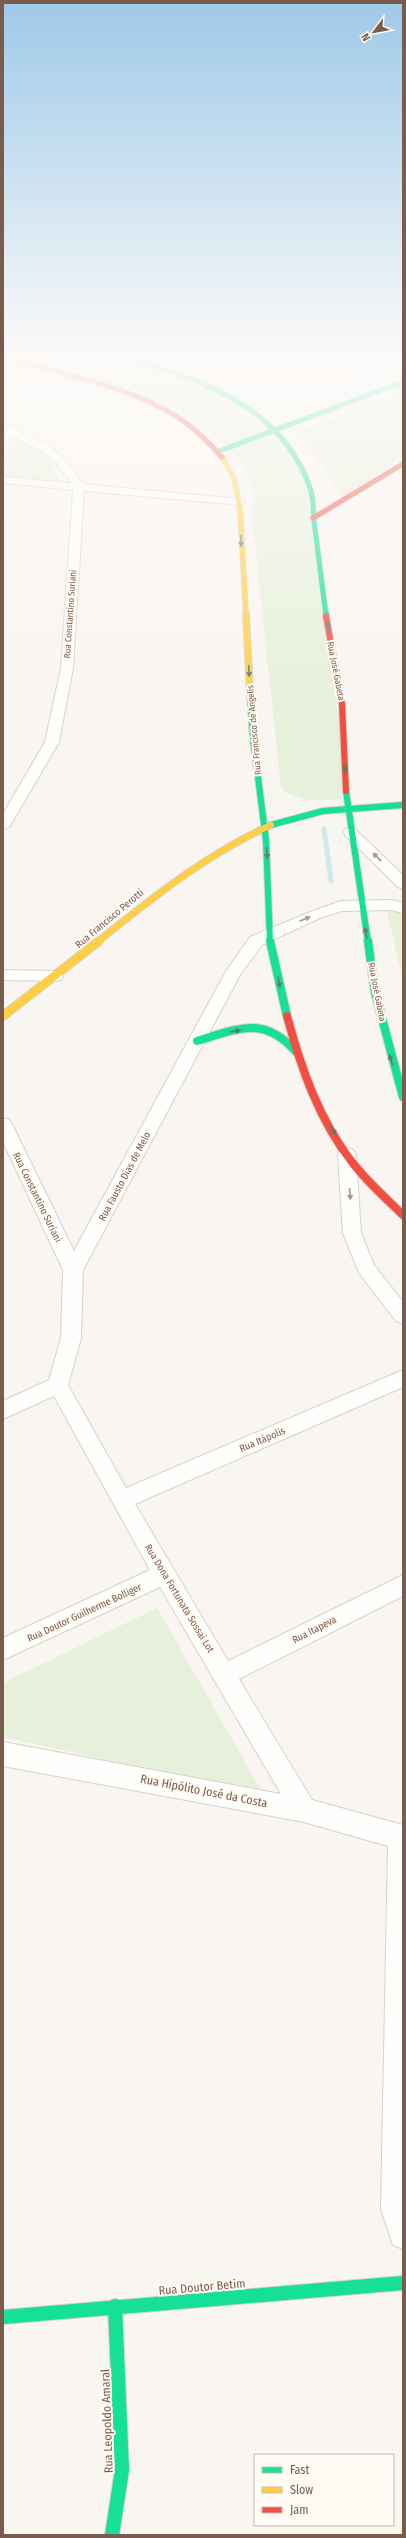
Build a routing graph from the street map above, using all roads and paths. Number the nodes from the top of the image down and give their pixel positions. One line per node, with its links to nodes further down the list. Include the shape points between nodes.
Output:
1 (70, 473): 6 (street)
2 (231, 473): 7 (main road, Rua Francisco de Angelis, via 238,486)
3 (304, 473): 8 (main road, Rua José Gabeta, via 310,488)
4 (387, 473): 8 (main road)
5 (3, 480): 6 (street)
6 (79, 487): 7 (street); 11 (street, Rua Constantino Suriani, via 67,668 52,742 28,788)
7 (239, 502): 12 (main road, Rua Francisco de Angelis, one-way to 12, via 241,569 254,739)
8 (313, 518): 10 (main road, Rua José Gabeta, one-way to 8, via 342,704 328,631)
9 (403, 805): 10 (main road, Rua Francisco Perotti)
10 (347, 809): 12 (main road, Rua Francisco Perotti, via 302,815); 13 (main road, Rua José Gabeta)
11 (4, 822)
12 (266, 828): 17 (main road, Rua Francisco de Angelis, one-way to 17); 19 (main road, Rua Francisco Perotti, via 202,862 144,901)
13 (350, 832): 14 (street, one-way to 13); 15 (main road, Rua José Gabeta)
14 (403, 884)
15 (361, 906): 16 (street, Rua Fausto Dias de Melo, via 392,905); 17 (street, Rua Fausto Dias de Melo, one-way to 15, via 341,906); 23 (main road, Rua José Gabeta, one-way to 15, via 375,992)
16 (403, 908)
17 (269, 934): 21 (street, Rua Fausto Dias de Melo, via 256,941 233,972); 22 (main road, Rua Francisco de Angelis, one-way to 22, via 284,1006)
18 (3, 975): 19 (street)
19 (55, 976): 20 (main road, Rua Francisco Perotti)
20 (3, 1016)
21 (197, 1041): 22 (main road, one-way to 22, via 230,1031 259,1029 276,1032); 27 (street, Rua Fausto Dias de Melo)
22 (299, 1056): 25 (main road, Rua Francisco de Angelis, one-way to 25, via 325,1116)
23 (403, 1097)
24 (3, 1124): 27 (street, Rua Constantino Suriani)
25 (347, 1155): 26 (main road, Rua Francisco de Angelis); 28 (street, one-way to 28, via 352,1233 366,1268)
26 (403, 1214)
27 (73, 1270): 30 (street, Rua Fausto Dias de Melo, via 71,1338)
28 (403, 1316)
29 (403, 1378): 32 (street, Rua Itápolis)
30 (58, 1385): 31 (street); 32 (street, Rua Dona Fortunata Sossai Lot)
31 (3, 1410)
32 (121, 1500): 33 (street, Rua Dona Fortunata Sossai Lot)
33 (165, 1574): 35 (street, Rua Doutor Guilherme Bolliger); 36 (street, Rua Dona Fortunata Sossai Lot)
34 (403, 1585): 36 (street, Rua Itapeva)
35 (3, 1650)
36 (225, 1674): 38 (street, Rua Dona Fortunata Sossai Lot)
37 (3, 1754): 38 (street, Rua Hipólito José da Costa)
38 (304, 1810): 39 (street, Rua Hipólito José da Costa)
39 (402, 1838): 40 (street, via 395,2209)
40 (403, 2235)
41 (403, 2283): 42 (main road, Rua Doutor Betim)
42 (115, 2306): 43 (main road, Rua Doutor Betim); 44 (main road, Rua Leopoldo Amaral, via 122,2470)
43 (3, 2317)
44 (112, 2535)

